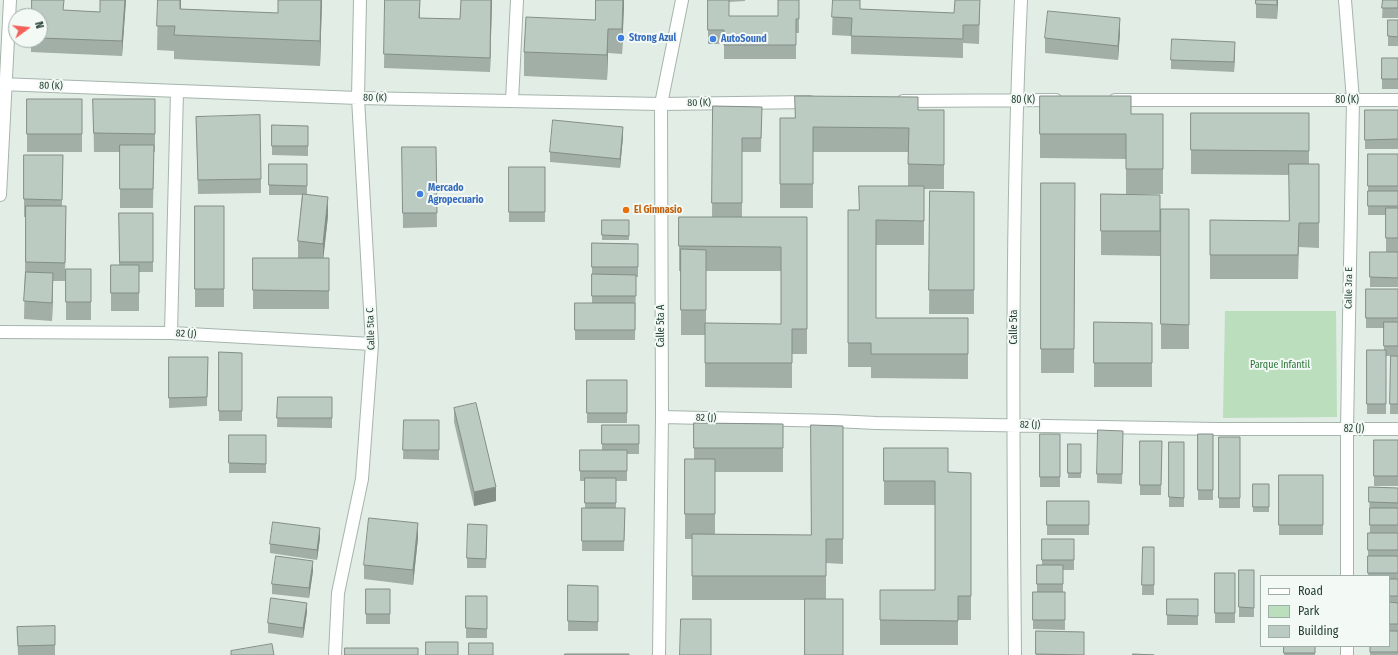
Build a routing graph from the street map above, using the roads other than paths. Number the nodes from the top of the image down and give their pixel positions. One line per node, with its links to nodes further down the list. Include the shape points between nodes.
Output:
1 (10, 0): 7 (street)
2 (360, 0): 9 (street, Calle 5ta C)
3 (517, 0): 15 (street)
4 (682, 0): 18 (street, Calle 5ta A)
5 (1021, 0): 10 (street, Calle 5ta)
6 (1345, 0): 13 (street, Calle 3ra E)
7 (2, 84): 8 (street, 80 (K)); 19 (street)
8 (178, 91): 9 (street, 80 (K)); 21 (street)
9 (358, 98): 15 (street, 80 (K)); 22 (street, Calle 5ta C)
10 (1016, 100): 11 (street, 80 (K)); 16 (street, 80 (K)); 24 (street, Calle 5ta)
11 (1071, 100)
12 (1102, 100): 13 (street, 80 (K))
13 (1353, 100): 14 (street, 80 (K)); 25 (street, Calle 3ra E)
14 (1398, 100)
15 (512, 101): 18 (street, 80 (K))
16 (890, 101)
17 (819, 102): 18 (street, 80 (K))
18 (661, 104): 23 (street, Calle 5ta A)
19 (0, 195)
20 (0, 332): 21 (street, 82 (J))
21 (171, 333): 22 (street, 82 (J))
22 (372, 344): 28 (street, Calle 5ta C, via 362,479 338,593)
23 (662, 416): 24 (street, 82 (J), via 876,423); 29 (street, Calle 5ta A)
24 (1013, 424): 25 (street, 82 (J)); 30 (street, Calle 5ta)
25 (1347, 429): 26 (street, 82 (J)); 27 (street, Calle 3ra E)
26 (1398, 429)
27 (1347, 575)
28 (335, 655)
29 (659, 655)
30 (1015, 655)

